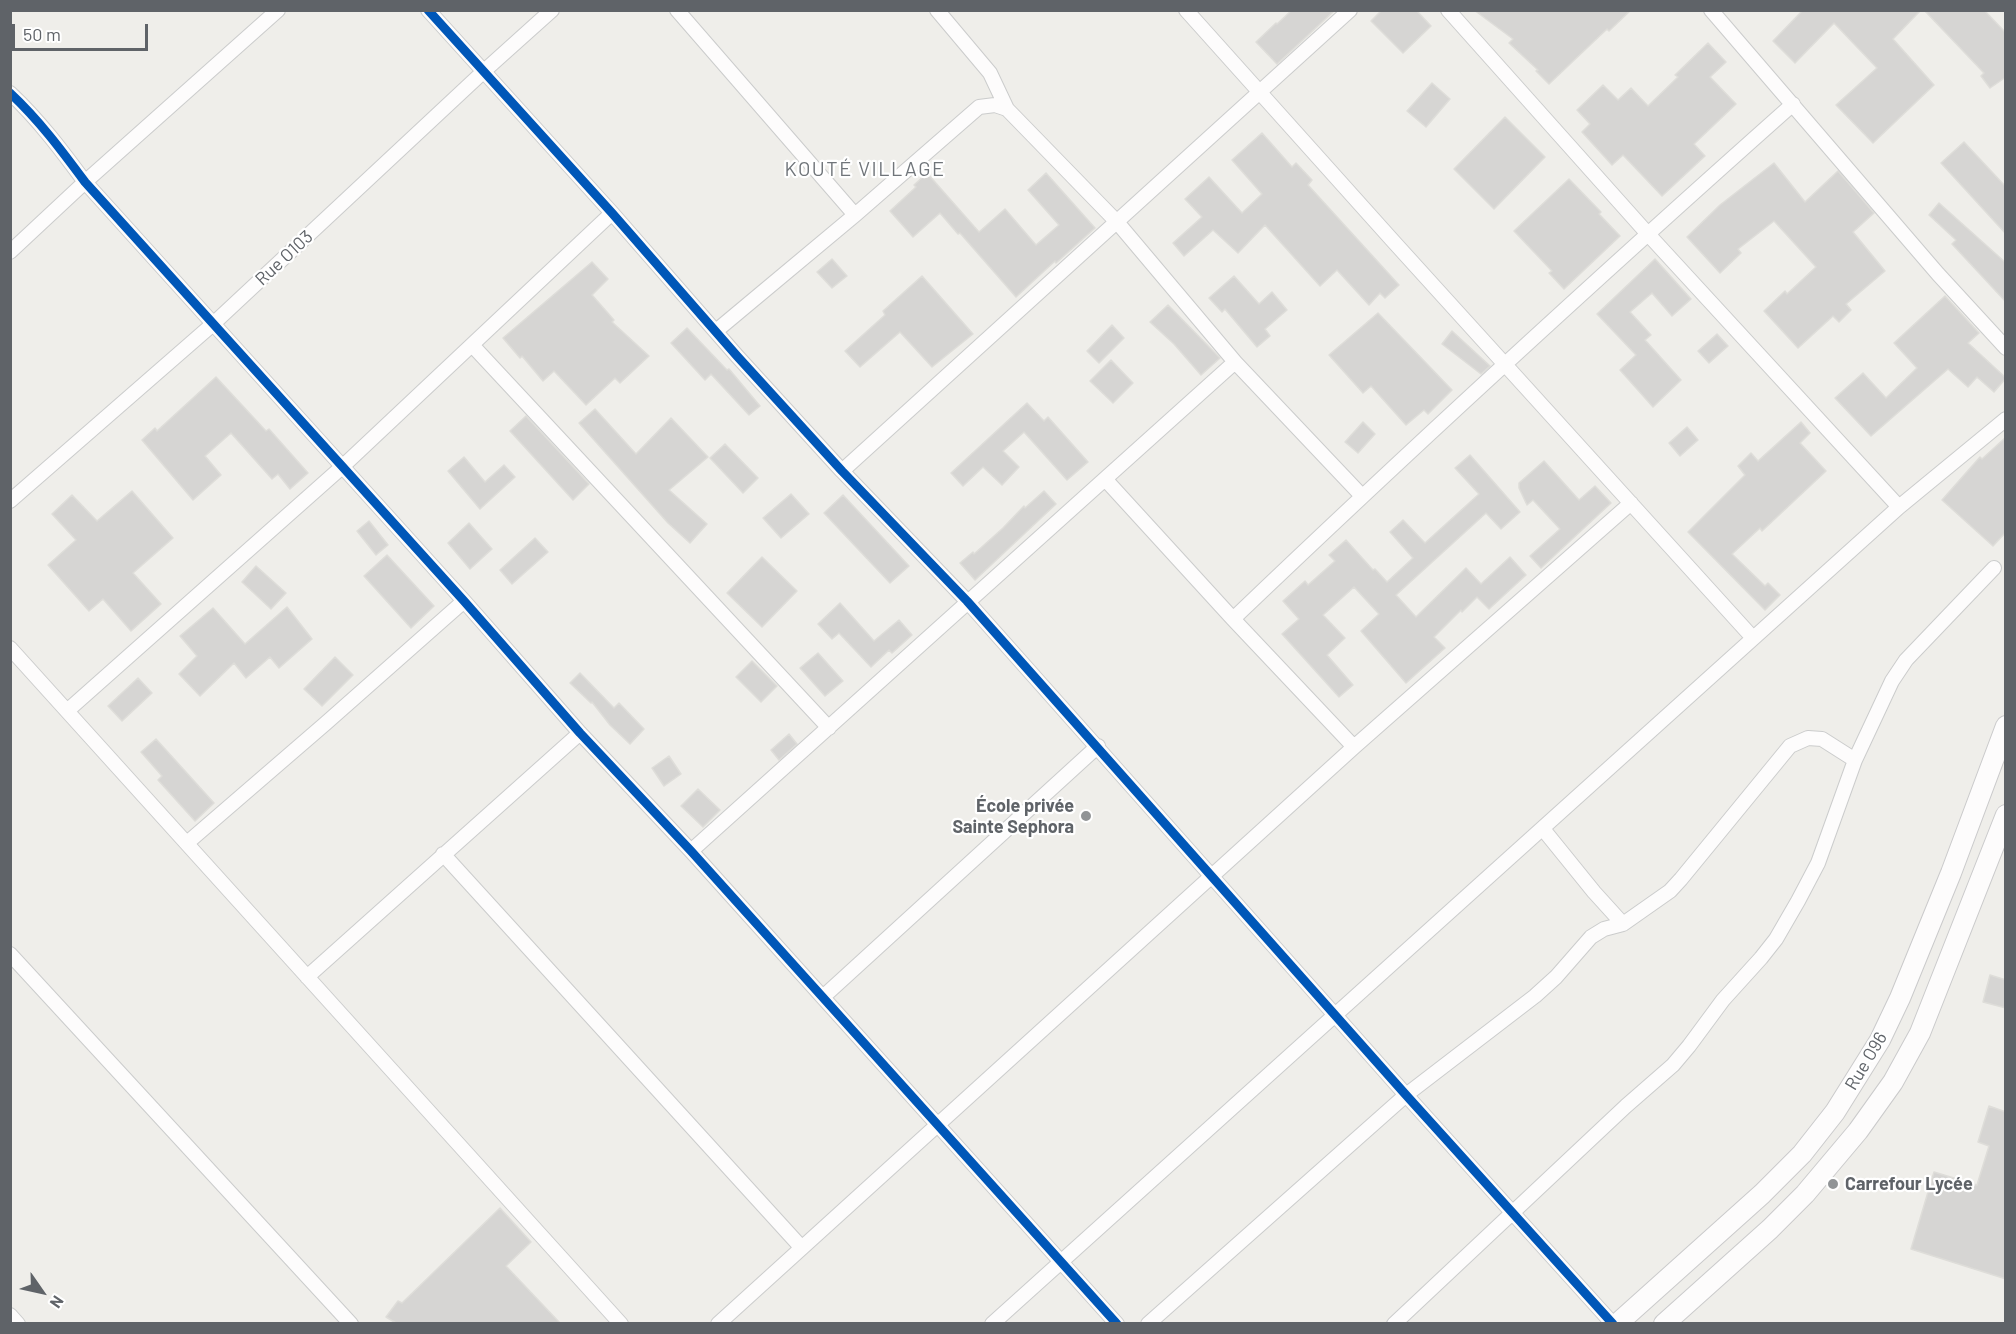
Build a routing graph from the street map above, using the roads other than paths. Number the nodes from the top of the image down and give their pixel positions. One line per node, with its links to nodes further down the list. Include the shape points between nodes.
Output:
1 (278, 10): 15 (street)
2 (428, 10): 10 (street)
3 (552, 10): 10 (street, Rue O103)
4 (677, 10): 17 (street)
5 (937, 10): 14 (street, via 990,73)
6 (1186, 10): 12 (street)
7 (1350, 10): 12 (street)
8 (1448, 10): 19 (street)
9 (1711, 10): 13 (street)
10 (483, 72): 16 (street); 21 (street, Rue O103)
11 (10, 93): 15 (street, via 26,107)
12 (1261, 93): 18 (street); 26 (street)
13 (1793, 104): 19 (street); 24 (street)
14 (1007, 110): 17 (street, via 995,105 979,107); 18 (street)
15 (85, 182): 20 (street); 21 (street)
16 (612, 213): 22 (street); 23 (street)
17 (855, 215): 22 (street)
18 (1117, 222): 25 (street); 29 (street)
19 (1647, 233): 26 (street); 34 (street)
20 (10, 252)
21 (213, 324): 28 (street); 32 (street, Rue O103)
22 (716, 331): 29 (street)
23 (472, 345): 28 (street); 43 (street)
24 (2006, 348)
25 (1235, 362): 30 (street); 31 (street)
26 (1506, 364): 31 (street); 33 (street)
27 (2006, 419): 34 (street)
28 (342, 466): 36 (street); 41 (street)
29 (842, 471): 37 (street)
30 (1105, 479): 37 (street); 38 (street)
31 (1362, 496): 38 (street)
32 (10, 501)
33 (1631, 503): 39 (street); 46 (street)
34 (1899, 507): 39 (street)
35 (1994, 568): 47 (street, via 1906,660)
36 (464, 601): 44 (street); 50 (street)
37 (967, 601): 43 (street); 45 (street)
38 (1233, 619): 46 (street)
39 (1753, 638): 49 (street)
40 (10, 648): 41 (street)
41 (67, 711): 50 (street)
42 (2006, 726): 73 (main road, Rue O96, via 1900,998 1880,1040 1835,1112 1802,1154 1762,1194)
43 (829, 728): 51 (street)
44 (580, 733): 51 (street); 52 (street)
45 (1098, 746): 53 (street); 57 (street)
46 (1354, 747): 53 (street)
47 (1855, 760): 54 (street, via 1822,739 1808,738 1790,746 1670,891); 61 (street, via 1818,863 1776,939 1672,1065)
48 (2006, 815): 74 (main road, Rue O96, via 1920,1033 1893,1082 1805,1194)
49 (1543, 829): 54 (street); 58 (street)
50 (187, 843): 56 (street)
51 (691, 851): 57 (street)
52 (443, 854): 56 (street); 62 (street)
53 (1213, 876): 58 (street); 60 (street)
54 (1623, 924): 59 (street, via 1604,929 1591,938 1535,996)
55 (10, 954): 66 (street)
56 (308, 976): 67 (street)
57 (823, 997): 60 (street)
58 (1334, 1015): 59 (street); 63 (street)
59 (1406, 1095): 61 (street); 71 (street)
60 (938, 1124): 62 (street); 63 (street)
61 (1512, 1214): 72 (street); 73 (street)
62 (801, 1247): 68 (street)
63 (1061, 1261): 69 (street); 70 (street)
64 (10, 1315): 65 (street)
65 (18, 1323)
66 (351, 1323)
67 (621, 1323)
68 (718, 1323)
69 (992, 1323)
70 (1117, 1323)
71 (1148, 1323)
72 (1394, 1323)
73 (1615, 1323)
74 (1664, 1323)

